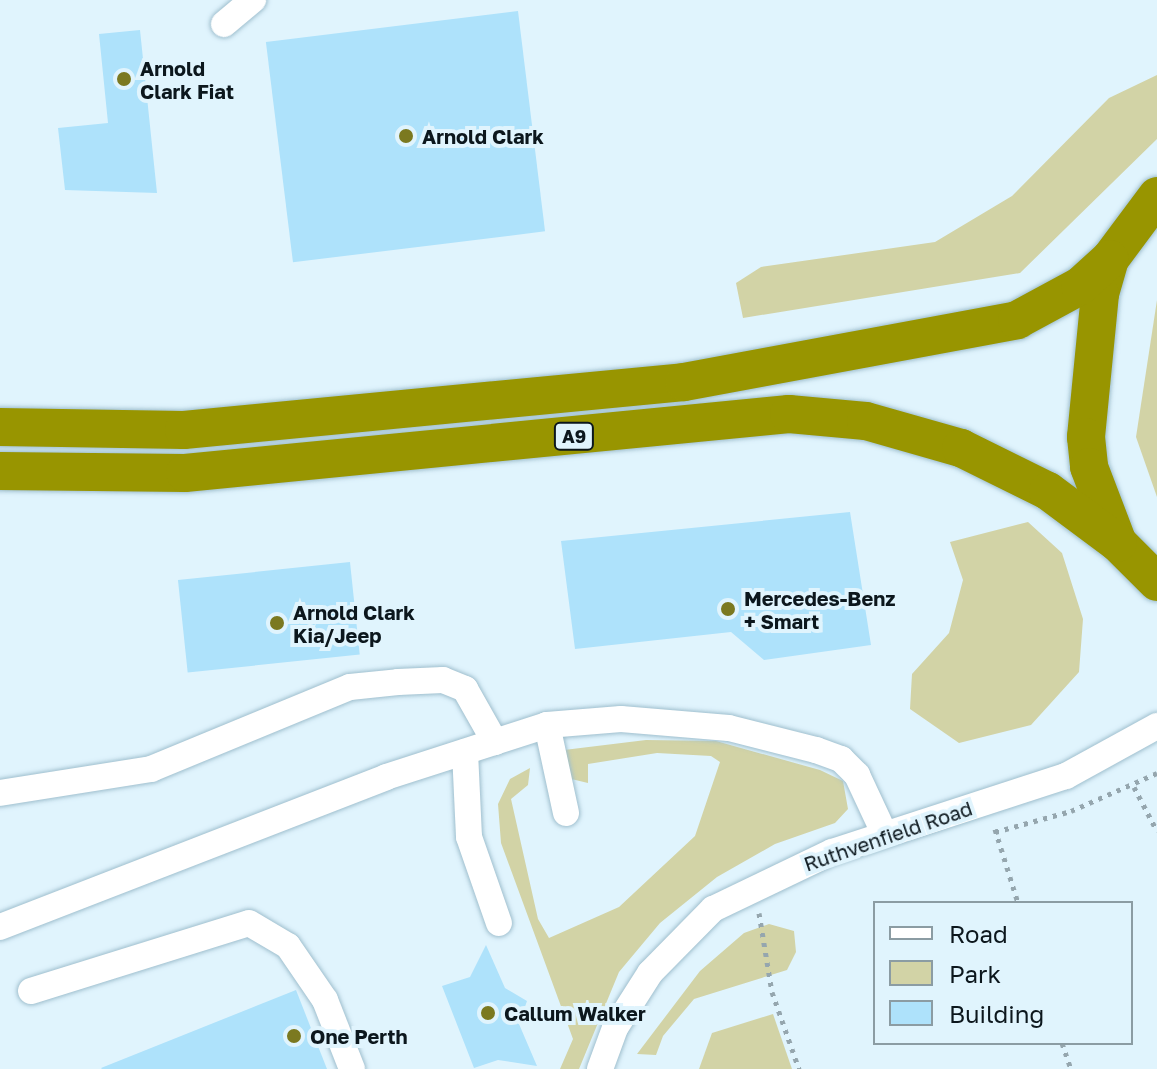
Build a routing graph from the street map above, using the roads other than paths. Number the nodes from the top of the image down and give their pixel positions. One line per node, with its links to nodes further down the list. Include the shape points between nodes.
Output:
1 (253, 0): 2 (street)
2 (224, 24)
3 (1157, 196): 4 (highway)
4 (1110, 259): 5 (highway, A9, via 1080,286 1017,320 684,382 184,430); 7 (highway, via 1092,343 1086,437 1089,467)
5 (0, 427)
6 (0, 471): 7 (highway, A9, via 185,473 789,414 866,421 961,448 1048,491)
7 (1118, 543): 8 (highway)
8 (1157, 582)
9 (547, 725): 11 (street); 14 (street); 15 (street, via 621,719 729,728 816,750 841,759 857,775)
10 (1157, 726): 15 (street, Ruthvenfield Road, via 1066,776)
11 (495, 742): 12 (street); 13 (street, via 465,689 443,680 398,682 350,687 151,769)
12 (465, 752): 16 (street, via 469,837); 17 (street)
13 (0, 793)
14 (566, 813)
15 (884, 833): 20 (street, Ruthvenfield Road, via 713,909 650,973 615,1028)
16 (499, 923)
17 (0, 927)
18 (31, 991): 19 (street, via 249,923 288,946 325,1000)
19 (352, 1069)
20 (600, 1069)

